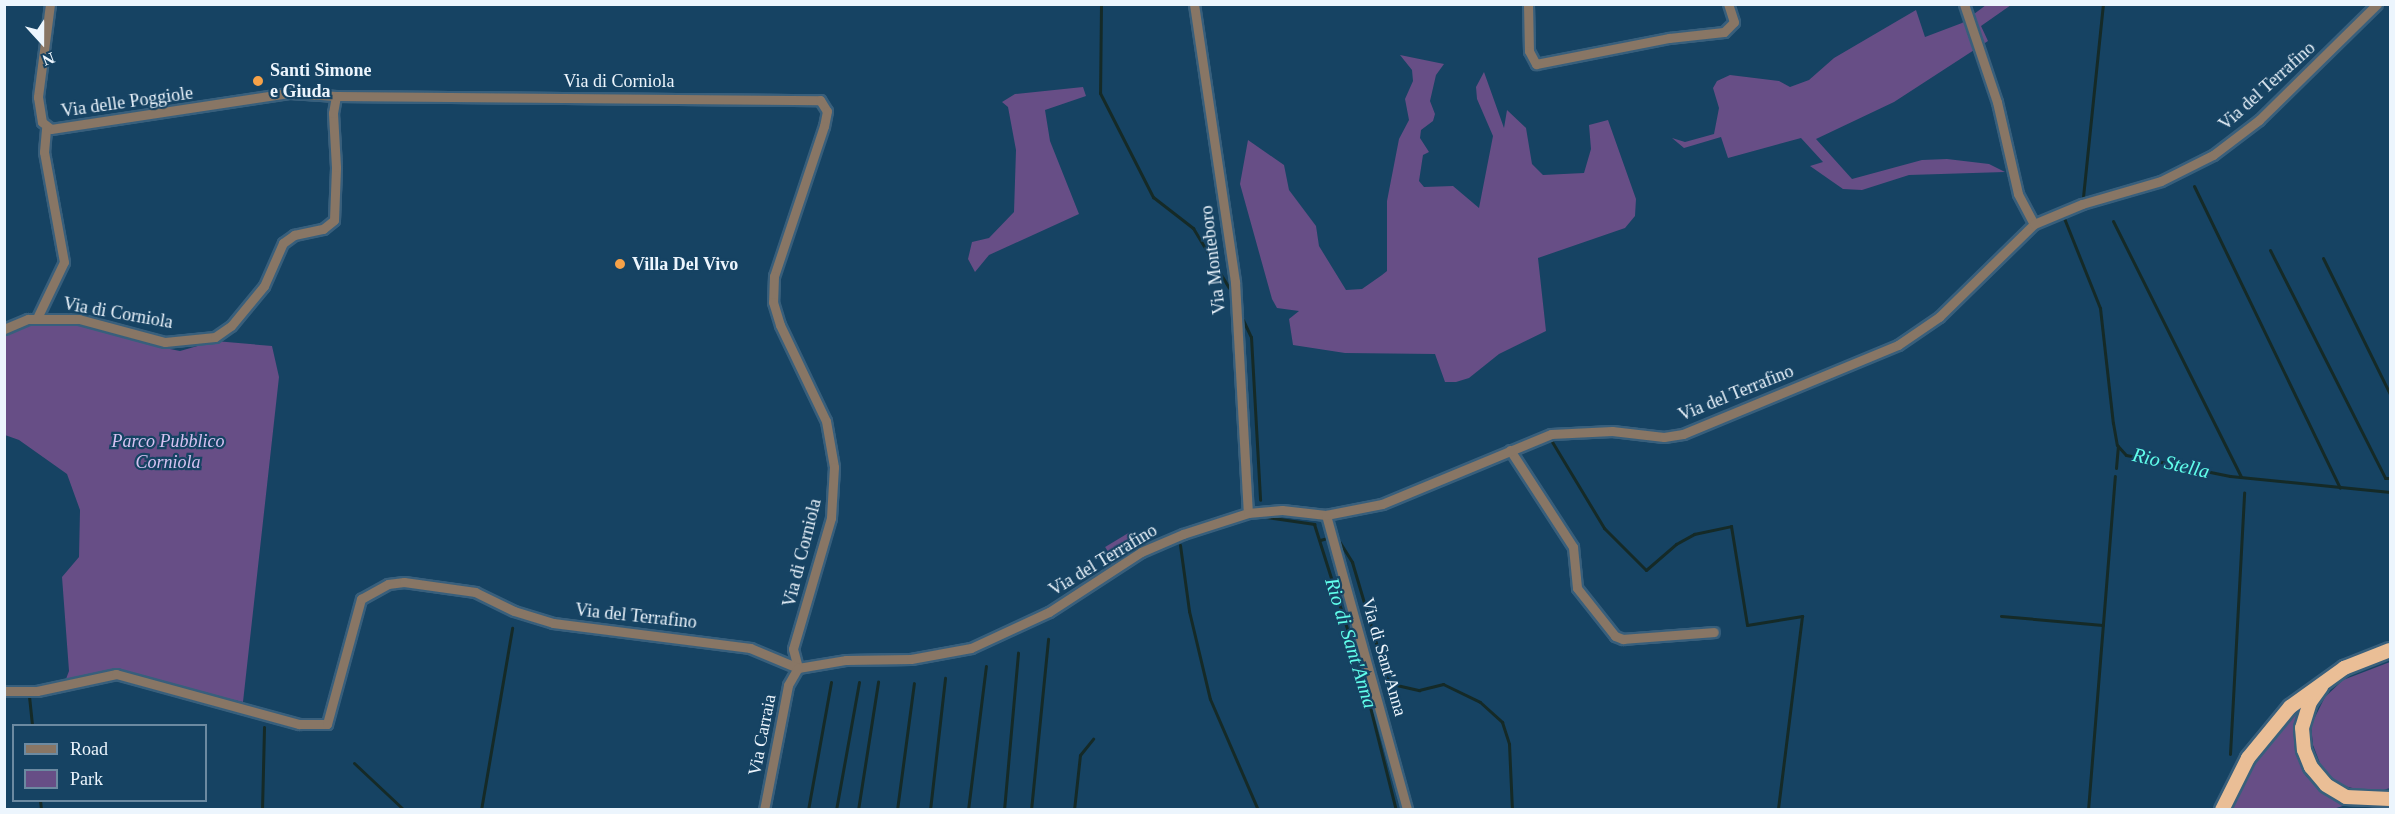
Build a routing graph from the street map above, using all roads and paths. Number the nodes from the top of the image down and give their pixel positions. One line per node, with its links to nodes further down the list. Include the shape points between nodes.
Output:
1 (50, 4): 8 (street, Via delle Poggiole, via 38,98 40,117)
2 (1194, 4): 13 (street, Via Monteboro, via 1234,282)
3 (1528, 4): 4 (street, via 1529,51 1536,64 1669,38 1724,33 1734,22)
4 (1728, 4)
5 (1964, 4): 9 (street, via 1997,102 2018,194)
6 (2376, 4): 9 (street, Via del Terrafino, via 2259,120 2212,155 2161,181 2082,204)
7 (336, 96): 8 (street, Via delle Poggiole, via 290,93 62,128); 10 (street, Via di Corniola, via 334,220 323,229 294,235 283,243 264,286 231,327 215,337 165,342 80,319); 17 (street, Via di Corniola, via 743,98 824,103 824,126 774,276 773,302 780,325 826,421 834,467 831,518 793,649)
8 (46, 127): 10 (street, via 44,152 64,262)
9 (2034, 224): 12 (street, Via del Terrafino, via 1939,317 1898,345 1683,434 1664,437 1612,431 1562,432)
10 (37, 318): 11 (street, Via di Corniola)
11 (4, 329)
12 (1510, 450): 14 (street, Via del Terrafino, via 1382,504); 15 (street, via 1573,547 1576,588 1615,636 1623,639)
13 (1248, 513): 14 (street, Via del Terrafino, via 1282,510); 17 (street, Via del Terrafino, via 1157,544 1049,612 971,648 911,659 846,660)
14 (1326, 515): 23 (street, Via di Sant'Anna)
15 (1714, 632)
16 (2391, 650): 18 (highway)
17 (798, 668): 19 (street, Via del Terrafino, via 750,648 553,623 513,611 475,592 404,582 388,584 361,599 327,724 299,724 116,674 37,691); 22 (street, Via Carraia, via 788,685)
18 (2337, 672): 20 (highway, via 2316,693 2307,711 2302,734 2305,755 2320,779 2337,793 2354,799); 24 (highway, via 2307,692 2274,723 2248,758)
19 (4, 691)
20 (2391, 799)
21 (2391, 805): 25 (highway)
22 (764, 810)
23 (1407, 810)
24 (2223, 810)
25 (2370, 810)

